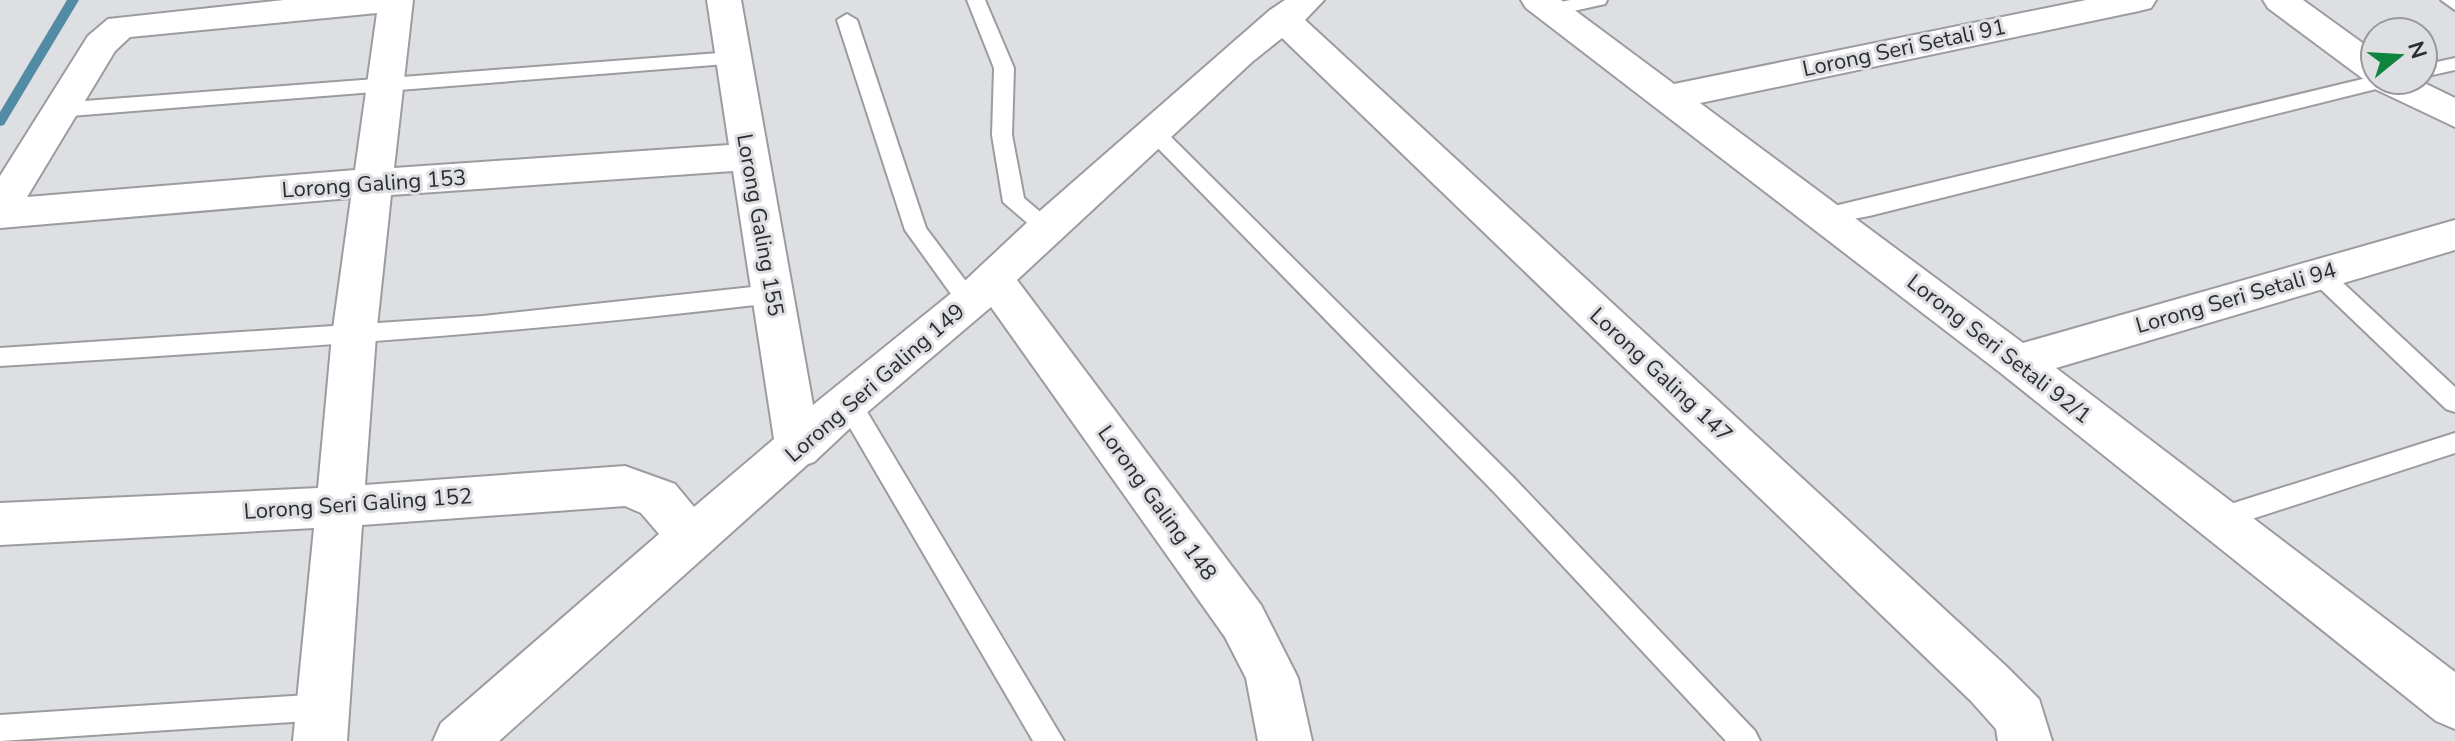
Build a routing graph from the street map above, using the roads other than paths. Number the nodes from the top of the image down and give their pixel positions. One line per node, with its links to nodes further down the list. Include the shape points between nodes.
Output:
1 (396, 0): 14 (street); 18 (street, via 120,27 101,44)
2 (724, 0): 12 (street, Lorong Galing 155)
3 (976, 0): 25 (lane, via 1004,68 1002,135 1014,202)
4 (1598, 0): 9 (lane)
5 (2139, 0): 17 (street, Lorong Seri Setali 91)
6 (2280, 0): 13 (street)
7 (2450, 0): 8 (lane)
8 (2455, 4)
9 (1544, 5): 17 (street, Lorong Seri Setali 92/1)
10 (1295, 9): 20 (street, Lorong Seri Galing 149); 48 (street, Lorong Galing 147, via 1989,684 2020,717)
11 (847, 20): 28 (lane, via 916,230)
12 (732, 58): 14 (lane); 21 (street, Lorong Galing 155)
13 (2359, 58)
14 (386, 83): 18 (lane); 22 (street)
15 (2359, 87): 24 (lane)
16 (2418, 96): 19 (street)
17 (1670, 97): 24 (street, Lorong Seri Setali 92/1)
18 (58, 110): 23 (street)
19 (2455, 114)
20 (1154, 132): 25 (street, Lorong Seri Galing 149); 47 (lane, via 1503,484)
21 (748, 157): 22 (street, Lorong Galing 153); 29 (street, Lorong Galing 155)
22 (371, 183): 23 (street, Lorong Galing 153); 30 (street)
23 (0, 212)
24 (1826, 216): 32 (street, Lorong Seri Setali 92/1)
25 (1047, 227): 28 (street, Lorong Seri Galing 149)
26 (2455, 235): 27 (street, Lorong Seri Setali 94)
27 (2319, 274): 32 (street, Lorong Seri Setali 94); 34 (lane)
28 (981, 291): 33 (street, Lorong Seri Galing 149); 46 (street, Lorong Galing 148, via 1243,621 1271,669 1283,708)
29 (772, 294): 30 (lane, via 631,313); 36 (street, Lorong Galing 155)
30 (354, 336): 31 (lane); 37 (street)
31 (0, 357)
32 (2017, 362): 38 (street, Lorong Seri Setali 92/1)
33 (848, 402): 36 (street, Lorong Seri Galing 149); 45 (lane)
34 (2455, 402)
35 (2455, 443): 38 (lane)
36 (798, 449): 40 (street, Lorong Seri Galing 149)
37 (338, 507): 39 (street, Lorong Seri Galing 152); 40 (street, Lorong Seri Galing 152, via 625,486 654,493 668,504); 42 (street)
38 (2218, 519): 41 (street, Lorong Seri Setali 92/1)
39 (0, 524)
40 (689, 542): 44 (street, Lorong Seri Galing 149)
41 (2455, 704)
42 (322, 724): 43 (lane)
43 (0, 729)
44 (460, 741)
45 (1049, 741)
46 (1285, 741)
47 (1745, 741)
48 (2025, 741)

